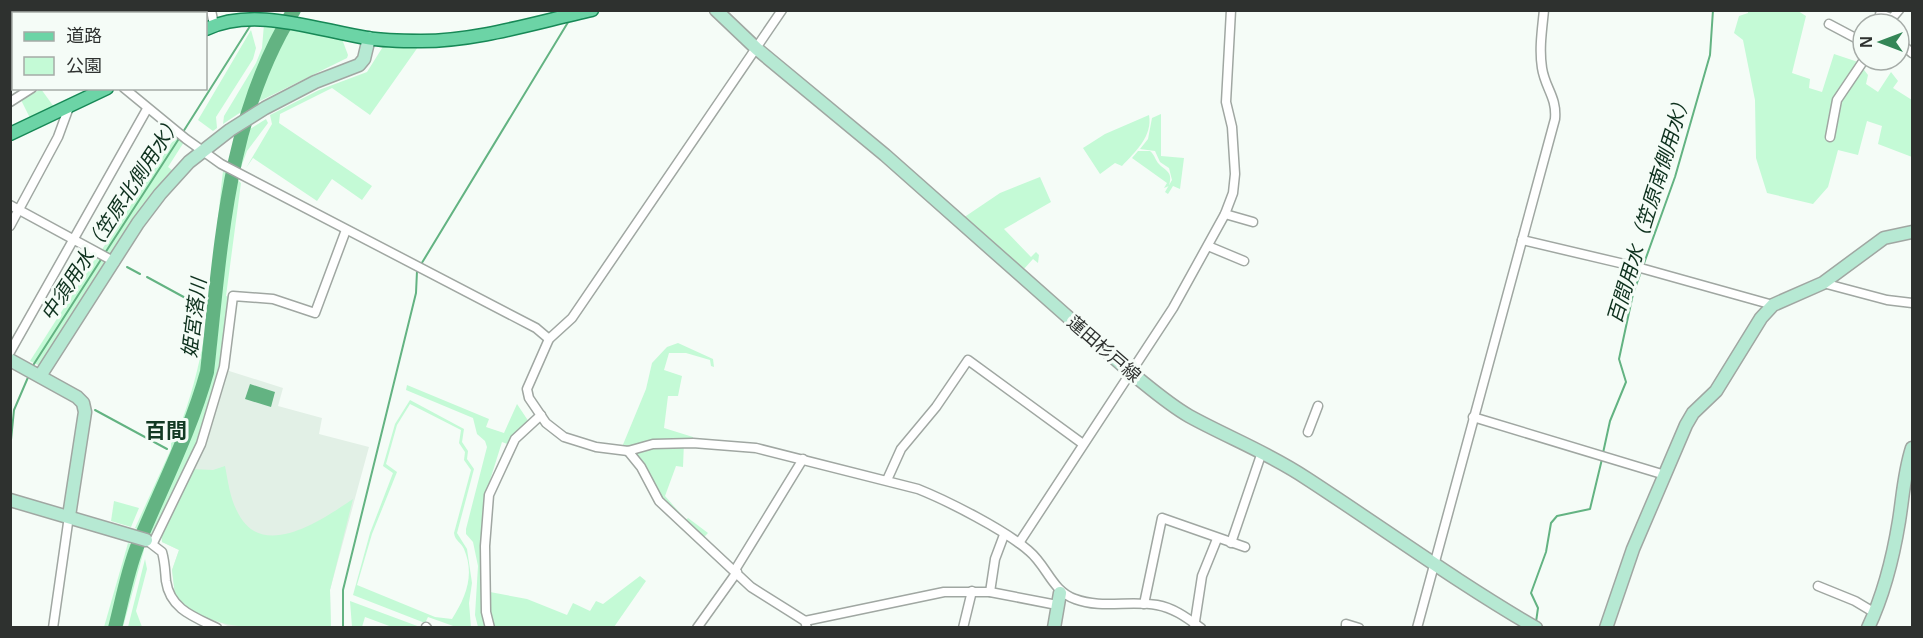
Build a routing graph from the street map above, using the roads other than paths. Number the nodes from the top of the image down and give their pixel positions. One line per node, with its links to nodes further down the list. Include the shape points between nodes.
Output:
1 (211, 10): 8 (street)
2 (592, 10): 10 (main road, via 456,39)
3 (716, 10): 11 (street, 蓮田杉戸線)
4 (782, 10): 11 (street)
5 (1231, 10): 23 (street, via 1226,102 1235,174)
6 (1544, 10): 29 (street, via 1542,71 1556,104 1555,119)
7 (1829, 24): 9 (street)
8 (210, 27): 10 (main road, via 247,19)
9 (1851, 36)
10 (369, 39): 21 (street, via 359,65 315,82 260,111)
11 (757, 49): 36 (street, via 572,318); 39 (street, 蓮田杉戸線, via 885,155)
12 (1856, 72): 20 (street, via 1837,100)
13 (29, 90): 16 (street)
14 (103, 90): 17 (main road)
15 (126, 90): 18 (street)
16 (10, 102)
17 (69, 107): 19 (main road); 22 (street, via 58,137)
18 (147, 109): 21 (street); 28 (street)
19 (10, 134)
20 (1830, 137)
21 (203, 151): 26 (street); 31 (street, via 160,194)
22 (15, 207): 25 (street); 28 (street)
23 (1225, 214): 24 (street); 30 (street)
24 (1253, 222)
25 (10, 225)
26 (346, 230): 36 (street, via 536,328); 56 (street, via 315,313 273,298 233,296 224,367 201,444)
27 (1912, 232): 33 (street, via 1884,238)
28 (74, 240): 31 (street); 37 (street)
29 (1522, 240): 35 (street); 43 (street)
30 (1208, 246): 32 (street); 39 (street)
31 (112, 261): 40 (street)
32 (1244, 261)
33 (1823, 283): 34 (street); 35 (street)
34 (1912, 303)
35 (1773, 305): 50 (street, via 1716,391 1689,419)
36 (549, 339): 42 (street, via 526,389)
37 (10, 352)
38 (10, 360): 40 (street)
39 (1130, 372): 45 (street); 48 (street, 蓮田杉戸線, via 1188,415)
40 (34, 373): 53 (street, via 77,397 84,407)
41 (1318, 406): 44 (street)
42 (541, 415): 47 (street, via 564,437); 72 (street, via 515,439 489,495 485,546 486,612)
43 (1473, 417): 50 (street); 60 (street)
44 (1308, 432)
45 (1083, 444): 51 (street, via 968,360 902,449); 57 (street)
46 (1912, 448): 67 (street, via 1883,596)
47 (628, 451): 49 (street, via 653,444 693,443 756,448); 61 (street, via 641,466 659,501)
48 (1262, 452): 58 (street); 60 (street, 蓮田杉戸線)
49 (803, 459): 51 (street); 61 (street)
50 (1665, 475): 80 (street)
51 (888, 480): 54 (street, via 942,498)
52 (10, 500): 53 (street)
53 (69, 516): 56 (street); 70 (street)
54 (1004, 535): 57 (street); 64 (street, via 995,559)
55 (1217, 539): 58 (street); 66 (street, via 1162,518); 69 (street, via 1202,576)
56 (149, 542): 71 (street, via 162,552 174,603 189,615)
57 (1019, 543): 65 (street, via 1042,563)
58 (1231, 543): 59 (street)
59 (1245, 548)
60 (1432, 565): 78 (street); 79 (street, 蓮田杉戸線)
61 (736, 571): 68 (street, via 751,587); 73 (street)
62 (1818, 586): 67 (street)
63 (972, 591): 64 (street); 68 (street, via 944,592); 74 (street)
64 (990, 592): 65 (street)
65 (1058, 599): 66 (street); 75 (street)
66 (1144, 604): 69 (street, via 1178,611)
67 (1875, 613): 81 (street)
68 (806, 624)
69 (1196, 626)
70 (53, 627)
71 (217, 627)
72 (490, 627)
73 (697, 627)
74 (963, 627)
75 (1054, 627)
76 (1346, 627): 77 (street)
77 (1359, 627)
78 (1418, 627)
79 (1532, 627)
80 (1606, 627)
81 (1868, 627)

